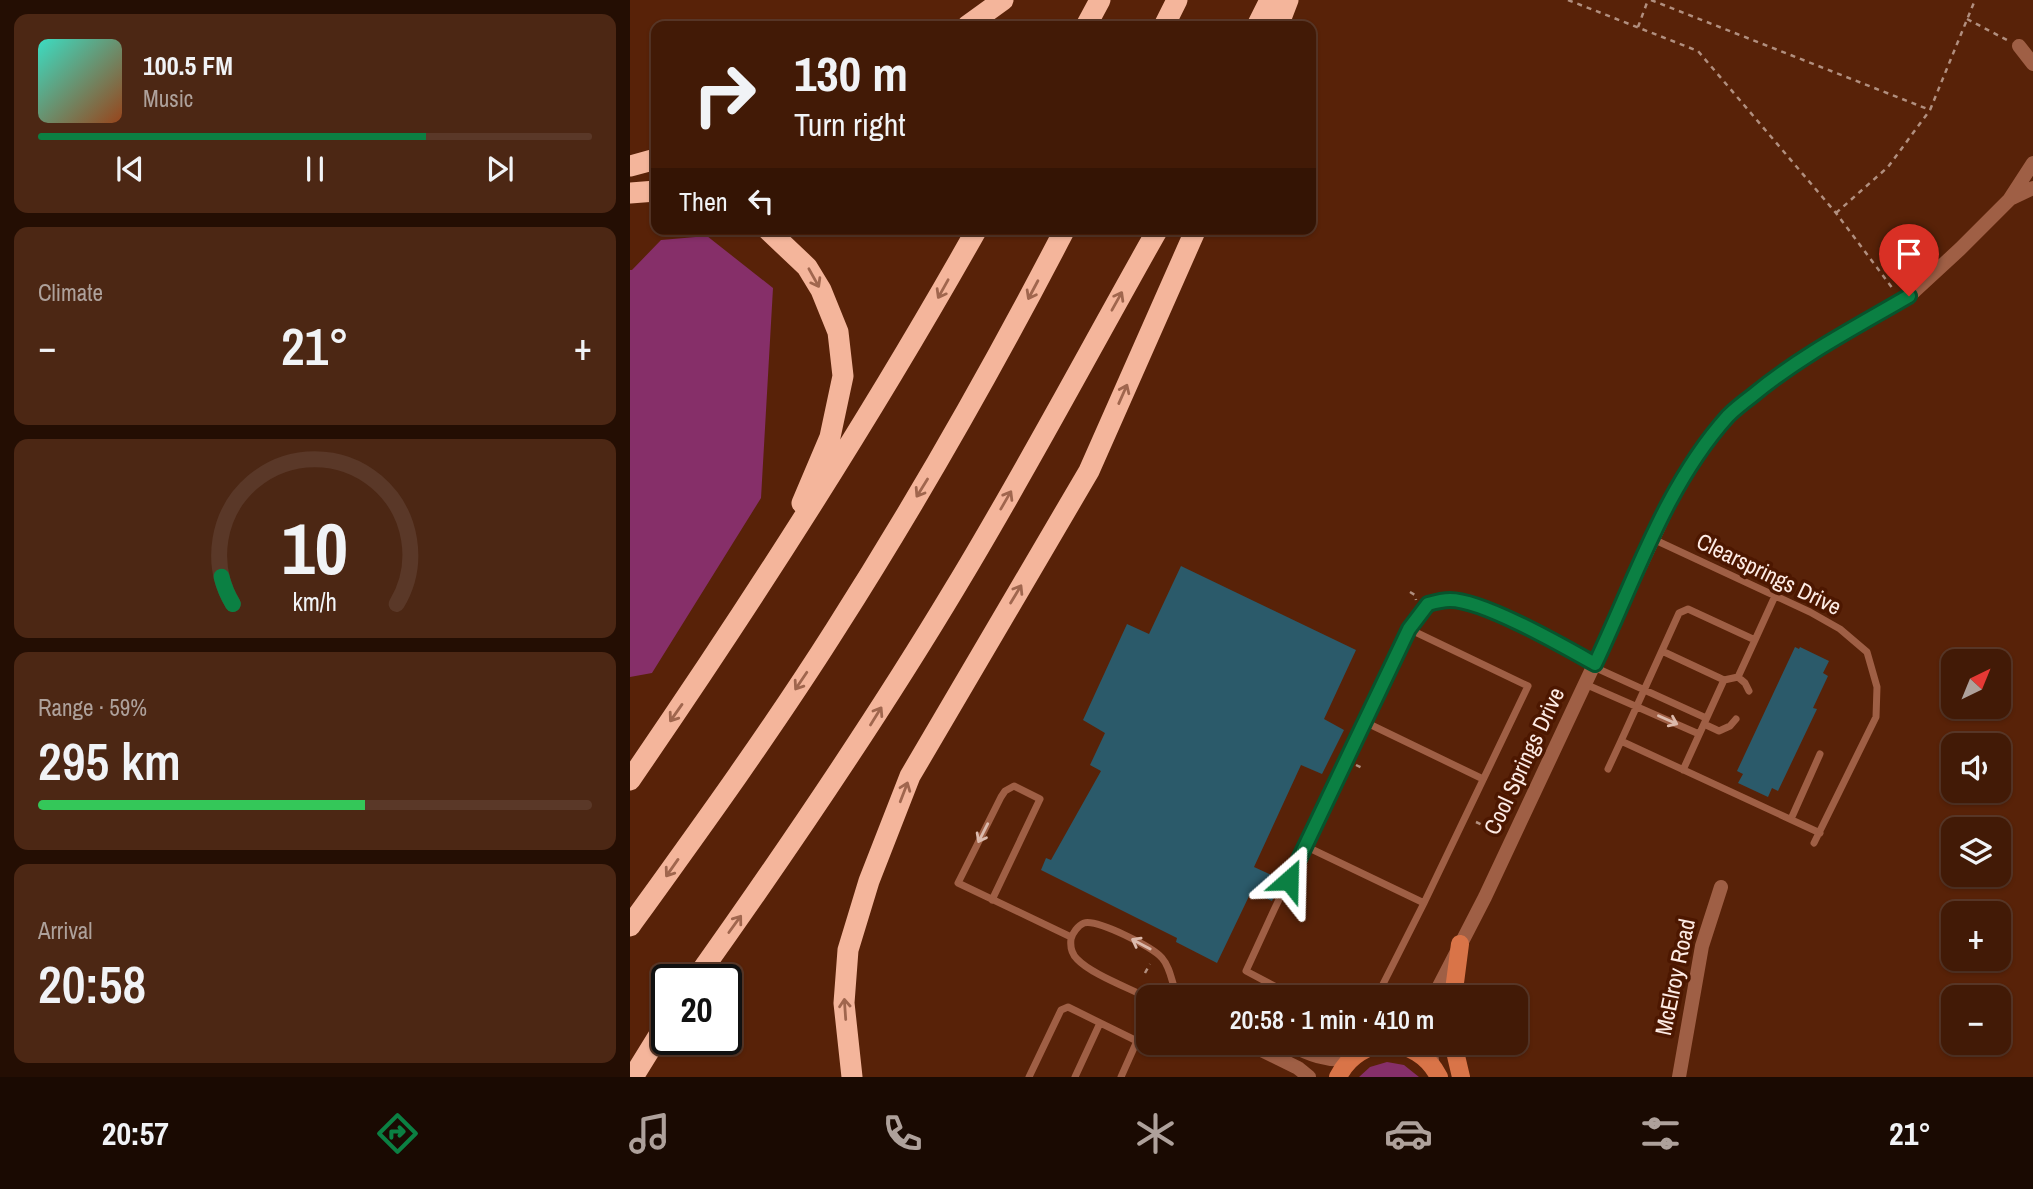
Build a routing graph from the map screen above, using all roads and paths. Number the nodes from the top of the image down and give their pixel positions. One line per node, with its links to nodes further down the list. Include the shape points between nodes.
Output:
1 (1003, 0): 10 (highway)
2 (1100, 0): 11 (highway)
3 (1177, 0): 12 (highway)
4 (1270, 0): 13 (highway)
5 (1288, 0): 14 (highway)
6 (1568, 0): 15 (path)
7 (1650, 0): 15 (path); 18 (path)
8 (1975, 0): 9 (path)
9 (1968, 19): 16 (path); 18 (path)
10 (974, 21)
11 (1089, 21)
12 (1166, 21)
13 (1260, 21)
14 (1280, 21)
15 (1638, 27): 26 (path, via 1698,51)
16 (2026, 49): 17 (street)
17 (2033, 64)
18 (1930, 110): 26 (path, via 1888,167)
19 (651, 160): 21 (highway)
20 (2033, 163): 25 (street, Cool Springs Drive)
21 (630, 166)
22 (2033, 188): 25 (street, Cool Springs Drive)
23 (651, 191): 24 (highway)
24 (630, 193)
25 (2009, 200): 32 (street, Cool Springs Drive)
26 (1836, 213): 32 (path)
27 (773, 235): 38 (highway, one-way to 38, via 807,267 821,290 838,332 843,376 830,437 802,502)
28 (973, 235): 38 (highway, one-way to 38, via 848,450)
29 (1062, 235): 69 (highway, one-way to 69, via 928,478 842,619)
30 (1154, 235): 73 (highway, one-way to 30, via 864,735 949,598)
31 (1193, 235): 95 (highway, one-way to 31, via 844,1003 848,950 910,776 1089,471)
32 (1901, 300): 33 (street, Cool Springs Drive, via 1771,380 1730,414 1676,490)
33 (1652, 539): 34 (lane, Clearsprings Drive); 39 (street, Cool Springs Drive)
34 (1774, 596): 36 (lane); 61 (lane, Clearsprings Drive, via 1840,629 1867,652 1877,687 1876,717)
35 (1409, 629): 39 (lane, via 1428,604 1461,601 1508,619); 48 (lane); 56 (lane, via 1528,686)
36 (1755, 639): 37 (lane, via 1688,609 1679,613); 40 (lane)
37 (1662, 651): 41 (lane); 43 (lane)
38 (715, 657): 57 (highway, one-way to 57)
39 (1594, 665): 42 (street, Cool Springs Drive); 43 (lane)
40 (1738, 677): 41 (lane); 44 (lane)
41 (1724, 680): 47 (lane)
42 (1585, 684): 45 (lane); 71 (street, Cool Springs Drive)
43 (1644, 690): 45 (lane); 47 (lane)
44 (1749, 691)
45 (1637, 706): 49 (lane, one-way to 49); 50 (lane)
46 (1736, 719): 47 (lane, via 1719,731)
47 (1705, 721): 49 (lane)
48 (1365, 722): 56 (lane); 63 (lane)
49 (1699, 734): 55 (lane)
50 (1621, 741): 54 (lane); 55 (lane)
51 (1820, 754): 58 (lane)
52 (1356, 765): 53 (path)
53 (1364, 769)
54 (1608, 769)
55 (1683, 770): 58 (lane)
56 (1483, 779): 67 (lane)
57 (630, 780)
58 (1791, 819): 61 (lane)
59 (1474, 821): 60 (path)
60 (1495, 831)
61 (1820, 833): 62 (lane, Clearsprings Drive)
62 (1814, 843)
63 (1305, 846): 67 (lane); 76 (lane, via 1246,971)
64 (1721, 887): 102 (street, McElroy Road, via 1702,946)
65 (992, 900): 65 (lane, one-way to 65, via 1040,799 1014,786 1001,797 958,883); 70 (lane)
66 (1290, 902): 68 (path)
67 (1424, 902): 77 (lane)
68 (1300, 906)
69 (630, 926)
70 (1071, 937): 75 (lane, one-way to 70, via 1166,964 1156,953 1098,924 1085,923); 80 (lane, via 1071,949 1080,962)
71 (1460, 944): 78 (street, Cool Springs Drive); 79 (street)
72 (1153, 958): 74 (path)
73 (706, 964)
74 (1145, 973)
75 (1173, 985)
76 (1268, 985)
77 (1382, 985)
78 (1440, 985)
79 (1455, 985)
80 (1136, 992)
81 (1100, 1023): 83 (lane); 96 (lane, via 1068,1007 1061,1010); 97 (lane)
82 (651, 1040): 92 (highway)
83 (1136, 1040)
84 (1136, 1045): 98 (lane)
85 (651, 1047): 94 (highway)
86 (1273, 1055): 99 (street)
87 (1310, 1055): 91 (street)
88 (1357, 1055): 91 (street)
89 (1420, 1055): 93 (street)
90 (1456, 1055): 101 (street)
91 (1351, 1059): 100 (street)
92 (630, 1067)
93 (1436, 1072)
94 (633, 1077)
95 (852, 1077)
96 (1029, 1077)
97 (1075, 1077)
98 (1121, 1077)
99 (1309, 1077)
100 (1338, 1077)
101 (1461, 1077)
102 (1679, 1077)

